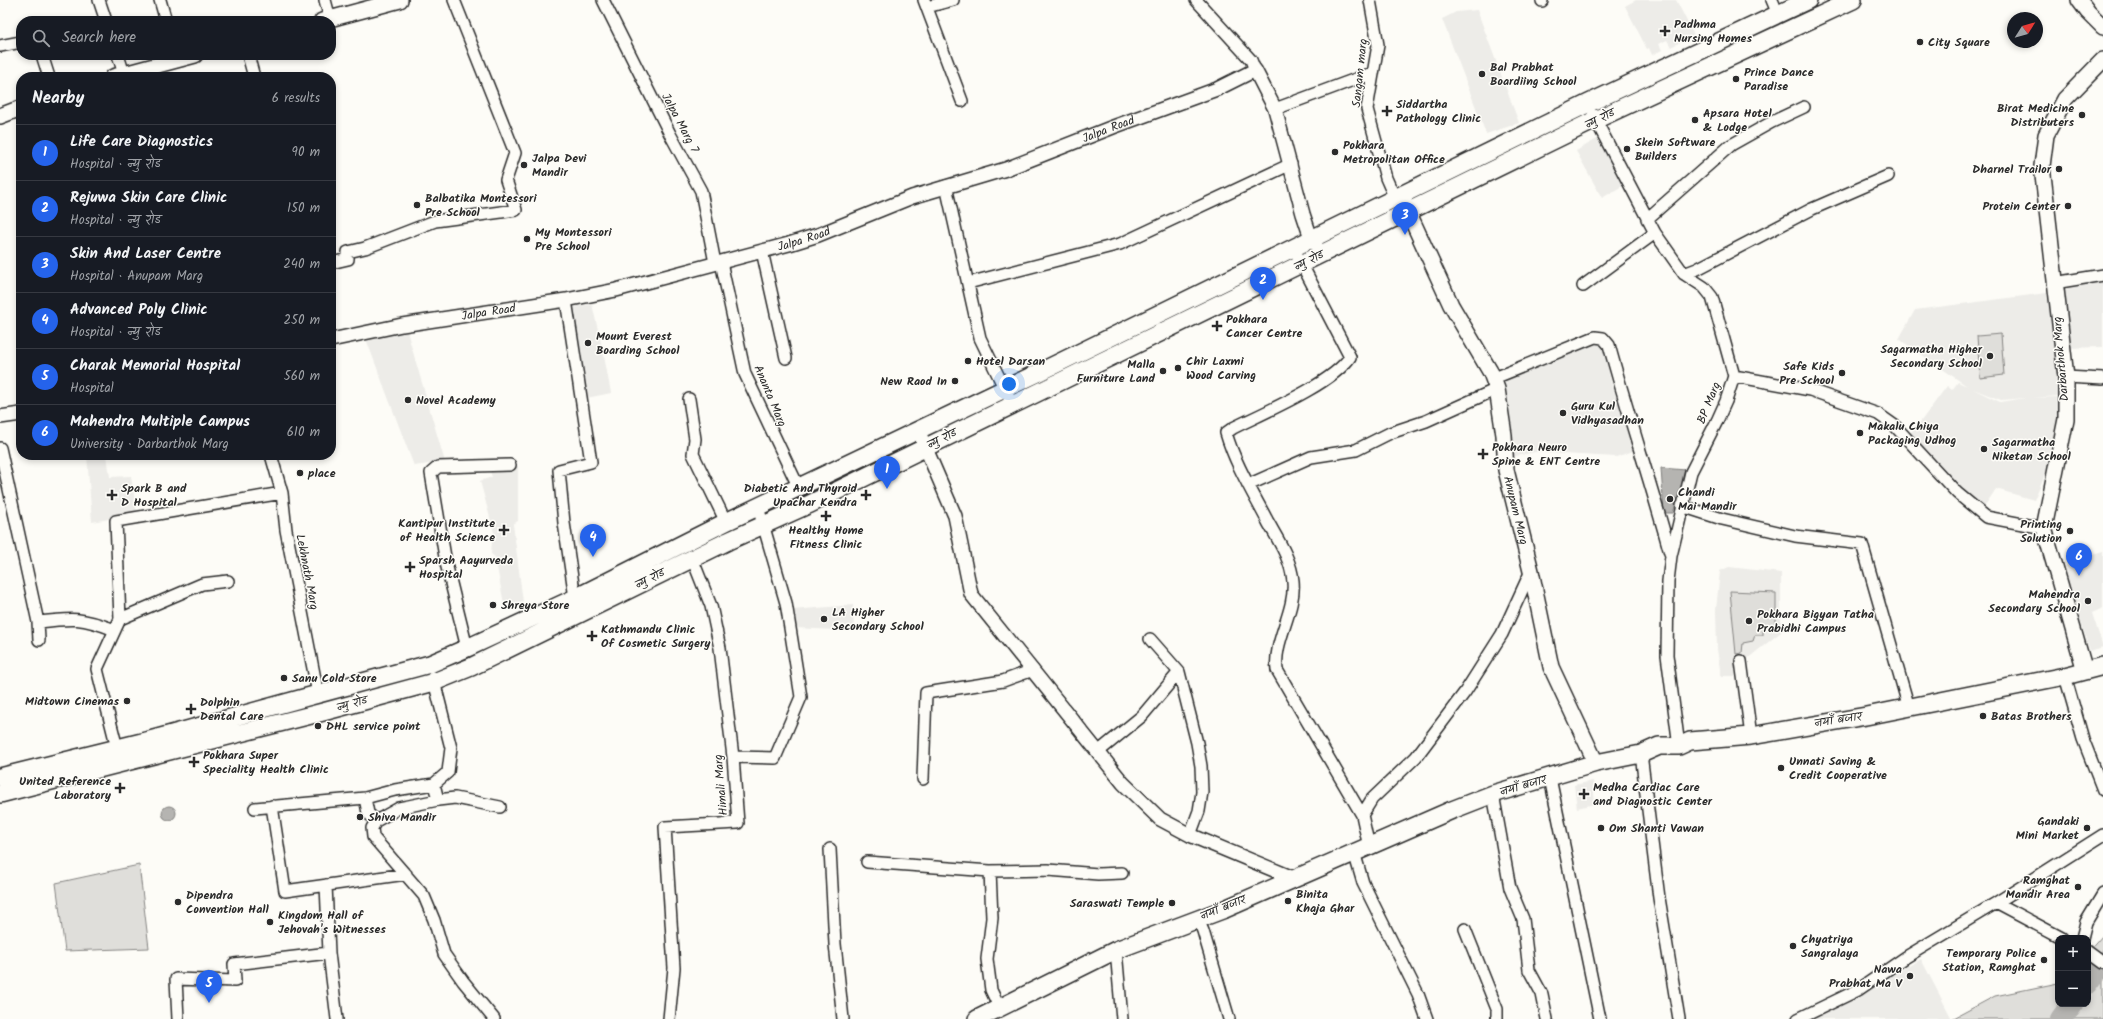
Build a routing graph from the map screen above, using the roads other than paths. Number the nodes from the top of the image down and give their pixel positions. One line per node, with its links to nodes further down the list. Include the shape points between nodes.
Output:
1 (99, 0): 16 (street)
2 (160, 0): 17 (street)
3 (325, 0): 18 (street)
4 (400, 0): 19 (main road)
5 (454, 0): 52 (street, via 515,153 506,180 516,210 436,221 348,252 348,259)
6 (603, 0): 53 (street, Jalpa Marg 7, via 701,191)
7 (953, 0): 14 (street)
8 (1212, 0): 13 (street)
9 (1370, 0): 33 (street, Sangam marg, via 1378,45)
10 (1808, 0): 15 (main road, न्यु रोड)
11 (1853, 0): 40 (main road, न्यु रोड)
12 (2079, 0): 20 (main road)
13 (1199, 2): 28 (street, via 1251,60)
14 (926, 4): 34 (street)
15 (1775, 7): 35 (main road, न्यु रोड)
16 (104, 16)
17 (165, 16)
18 (326, 16)
19 (336, 17)
20 (2103, 27)
21 (16, 43): 22 (street)
22 (0, 46)
23 (44, 60): 29 (street)
24 (118, 60): 30 (street)
25 (169, 60): 31 (main road)
26 (249, 60): 32 (street)
27 (2103, 60): 58 (main road, Darbarthok Marg, via 2065,99 2046,135 2042,166)
28 (1256, 70): 37 (street); 43 (street, Jalpa Road, via 1217,89 1113,126 1006,169)
29 (47, 72)
30 (119, 72)
31 (131, 72)
32 (253, 72)
33 (1372, 74): 37 (street); 44 (street, Sangam marg, via 1367,109 1386,178)
34 (962, 102)
35 (1587, 104): 40 (street, BP Marg); 44 (main road, न्यु रोड)
36 (1804, 107): 46 (street, via 1731,145)
37 (1275, 109): 41 (street)
38 (16, 110): 39 (main road)
39 (0, 116)
40 (1595, 120): 45 (main road, न्यु रोड); 46 (street, BP Marg)
41 (1291, 164): 48 (street); 57 (street, via 1120,244)
42 (1888, 176): 55 (street, via 1812,209)
43 (946, 186): 50 (street, Jalpa Road, via 912,197 818,236); 57 (street)
44 (1398, 198): 45 (main road, Anupam Marg); 48 (main road, न्यु रोड)
45 (1406, 214): 51 (main road, न्यु रोड); 66 (main road, Anupam Marg, via 1451,305)
46 (1648, 219): 47 (street, BP Marg)
47 (1655, 233): 55 (street, BP Marg); 59 (street)
48 (1312, 240): 49 (main road, न्यु रोड); 51 (street)
49 (1294, 249): 54 (street); 67 (main road, न्यु रोड)
50 (762, 251): 53 (street, Jalpa Road); 62 (street)
51 (1322, 255): 54 (main road, न्यु रोड)
52 (336, 262)
53 (718, 263): 60 (street, Jalpa Road, via 616,290); 78 (street, Ananta Marg, via 745,374)
54 (1302, 264): 69 (main road, न्यु रोड); 77 (street, via 1350,357 1345,364 1312,387 1226,433)
55 (1684, 274): 63 (street, BP Marg, via 1712,297)
56 (2103, 275): 58 (street)
57 (968, 283): 67 (street, via 980,338)
58 (2054, 283): 64 (main road, Darbarthok Marg)
59 (1583, 286)
60 (566, 300): 61 (street, Jalpa Road, via 402,325); 89 (street, via 591,462 559,470)
61 (336, 339)
62 (786, 358)
63 (1734, 376): 80 (street, BP Marg, via 1717,421 1691,472); 84 (street, via 1810,390 1878,414 1895,426 1957,493 1986,517)
64 (2066, 377): 65 (street); 84 (main road, Darbarthok Marg, via 2066,419)
65 (2103, 379)
66 (1495, 384): 77 (street, via 1426,421 1390,433 1356,450 1311,457); 85 (street, via 1595,337 1604,338 1609,345); 87 (main road, Anupam Marg, via 1504,435 1506,470)
67 (1004, 388): 69 (street); 72 (main road, न्यु रोड)
68 (689, 399): 82 (street, via 694,439 693,454)
69 (1012, 404): 73 (main road, न्यु रोड)
70 (16, 415): 71 (street)
71 (0, 417)
72 (918, 430): 73 (street); 78 (main road, न्यु रोड)
73 (926, 447): 83 (main road, न्यु रोड); 99 (street, via 956,516 971,594)
74 (0, 448): 91 (street)
75 (272, 460): 79 (street, Lekhnath Marg)
76 (510, 465): 95 (street, via 438,467 431,473 446,563)
77 (1248, 485): 125 (street, via 1285,551 1293,581 1290,612 1276,661 1277,670)
78 (799, 488): 81 (main road, न्यु रोड)
79 (282, 493): 90 (street, via 116,521); 104 (street, Lekhnath Marg, via 286,530)
80 (1682, 506): 85 (street, BP Marg); 105 (street, via 1722,519 1795,536 1862,544)
81 (758, 507): 82 (main road, न्यु रोड); 83 (street)
82 (726, 522): 89 (main road, न्यु रोड)
83 (763, 525): 86 (main road, न्यु रोड); 111 (street, via 786,603 801,697 775,758)
84 (2044, 528): 100 (main road, Darbarthok Marg)
85 (1671, 556): 107 (street, BP Marg, via 1667,655)
86 (692, 558): 103 (main road, न्यु रोड, via 471,667); 111 (street, Himali Marg, via 711,606 720,648)
87 (1531, 571): 112 (main road, Anupam Marg, via 1551,667); 125 (street, via 1502,634 1465,692 1416,757 1372,799)
88 (228, 582): 90 (street, via 202,584)
89 (575, 598): 95 (main road, न्यु रोड)
90 (120, 619): 92 (street)
91 (38, 622): 92 (street, via 71,618 89,620); 94 (street)
92 (115, 630): 108 (street, via 97,669)
93 (1150, 639): 101 (street)
94 (39, 640)
95 (467, 648): 97 (main road, न्यु रोड)
96 (1741, 661): 106 (street)
97 (430, 664): 103 (street); 104 (main road, न्यु रोड)
98 (2103, 666): 100 (main road, नयाँ बजार)
99 (1033, 670): 109 (street); 115 (street, via 1003,681 926,693)
100 (2085, 671): 102 (main road, नयाँ बजार)
101 (1179, 672): 109 (street, via 1142,716); 127 (street, via 1201,766 1202,792)
102 (2065, 676): 105 (main road, नयाँ बजार); 117 (street, via 2083,739)
103 (434, 682): 116 (street, via 451,748 448,772); 118 (main road, न्यु रोड)
104 (318, 694): 108 (main road, न्यु रोड)
105 (1909, 708): 106 (main road, नयाँ बजार)
106 (1751, 736): 107 (main road, नयाँ बजार, via 1690,741)
107 (1679, 746): 110 (main road, नयाँ बजार, via 1659,746)
108 (117, 748): 113 (main road, न्यु रोड)
109 (1098, 752): 127 (street, via 1146,807 1160,819)
110 (1641, 754): 112 (main road, नयाँ बजार); 160 (street, via 1659,898)
111 (732, 757): 151 (street, Himali Marg, via 738,823 665,827 674,968)
112 (1596, 763): 114 (main road, नयाँ बजार)
113 (0, 777)
114 (1550, 778): 119 (main road, नयाँ बजार); 159 (street)
115 (923, 779)
116 (434, 784): 120 (street); 121 (street)
117 (2103, 790)
118 (0, 794)
119 (1493, 794): 130 (main road, नयाँ बजार); 158 (street, via 1510,888 1523,919 1529,970 1542,994)
120 (366, 798): 122 (street); 126 (street, via 368,813)
121 (438, 800): 123 (street, via 455,798); 126 (street, via 399,808)
122 (272, 806): 124 (street); 136 (street, via 285,891)
123 (500, 807)
124 (255, 808)
125 (1362, 815): 130 (street)
126 (376, 821): 134 (street, via 372,828 373,837)
127 (1190, 835): 135 (street)
128 (2103, 835): 138 (street)
129 (830, 849): 152 (street, via 835,944)
130 (1362, 849): 135 (main road, नयाँ बजार); 156 (street, via 1363,883 1418,994)
131 (866, 862): 132 (street)
132 (990, 871): 133 (street); 147 (street, via 992,918 987,959 991,990)
133 (1122, 873)
134 (406, 874): 136 (street); 150 (street, via 424,896 444,954)
135 (1293, 878): 139 (main road, नयाँ बजार)
136 (326, 885): 144 (street)
137 (2103, 894): 142 (street, via 2086,922)
138 (1996, 903): 141 (street); 161 (street, via 1906,957 1858,990)
139 (1198, 919): 143 (main road, नयाँ बजार); 155 (street)
140 (1465, 929): 157 (street, via 1497,1009)
141 (2056, 935)
142 (2083, 935)
143 (1116, 950): 147 (main road, नयाँ बजार); 154 (street)
144 (329, 953): 148 (street, via 234,964 235,981 176,979); 149 (street)
145 (2091, 954): 146 (street)
146 (2103, 963)
147 (1000, 1009): 153 (main road, नयाँ बजार)
148 (178, 1019)
149 (337, 1019)
150 (494, 1019)
151 (669, 1019)
152 (843, 1019)
153 (977, 1019)
154 (1122, 1019)
155 (1229, 1019)
156 (1427, 1019)
157 (1497, 1019)
158 (1547, 1019)
159 (1600, 1019)
160 (1679, 1019)
161 (1798, 1019)

